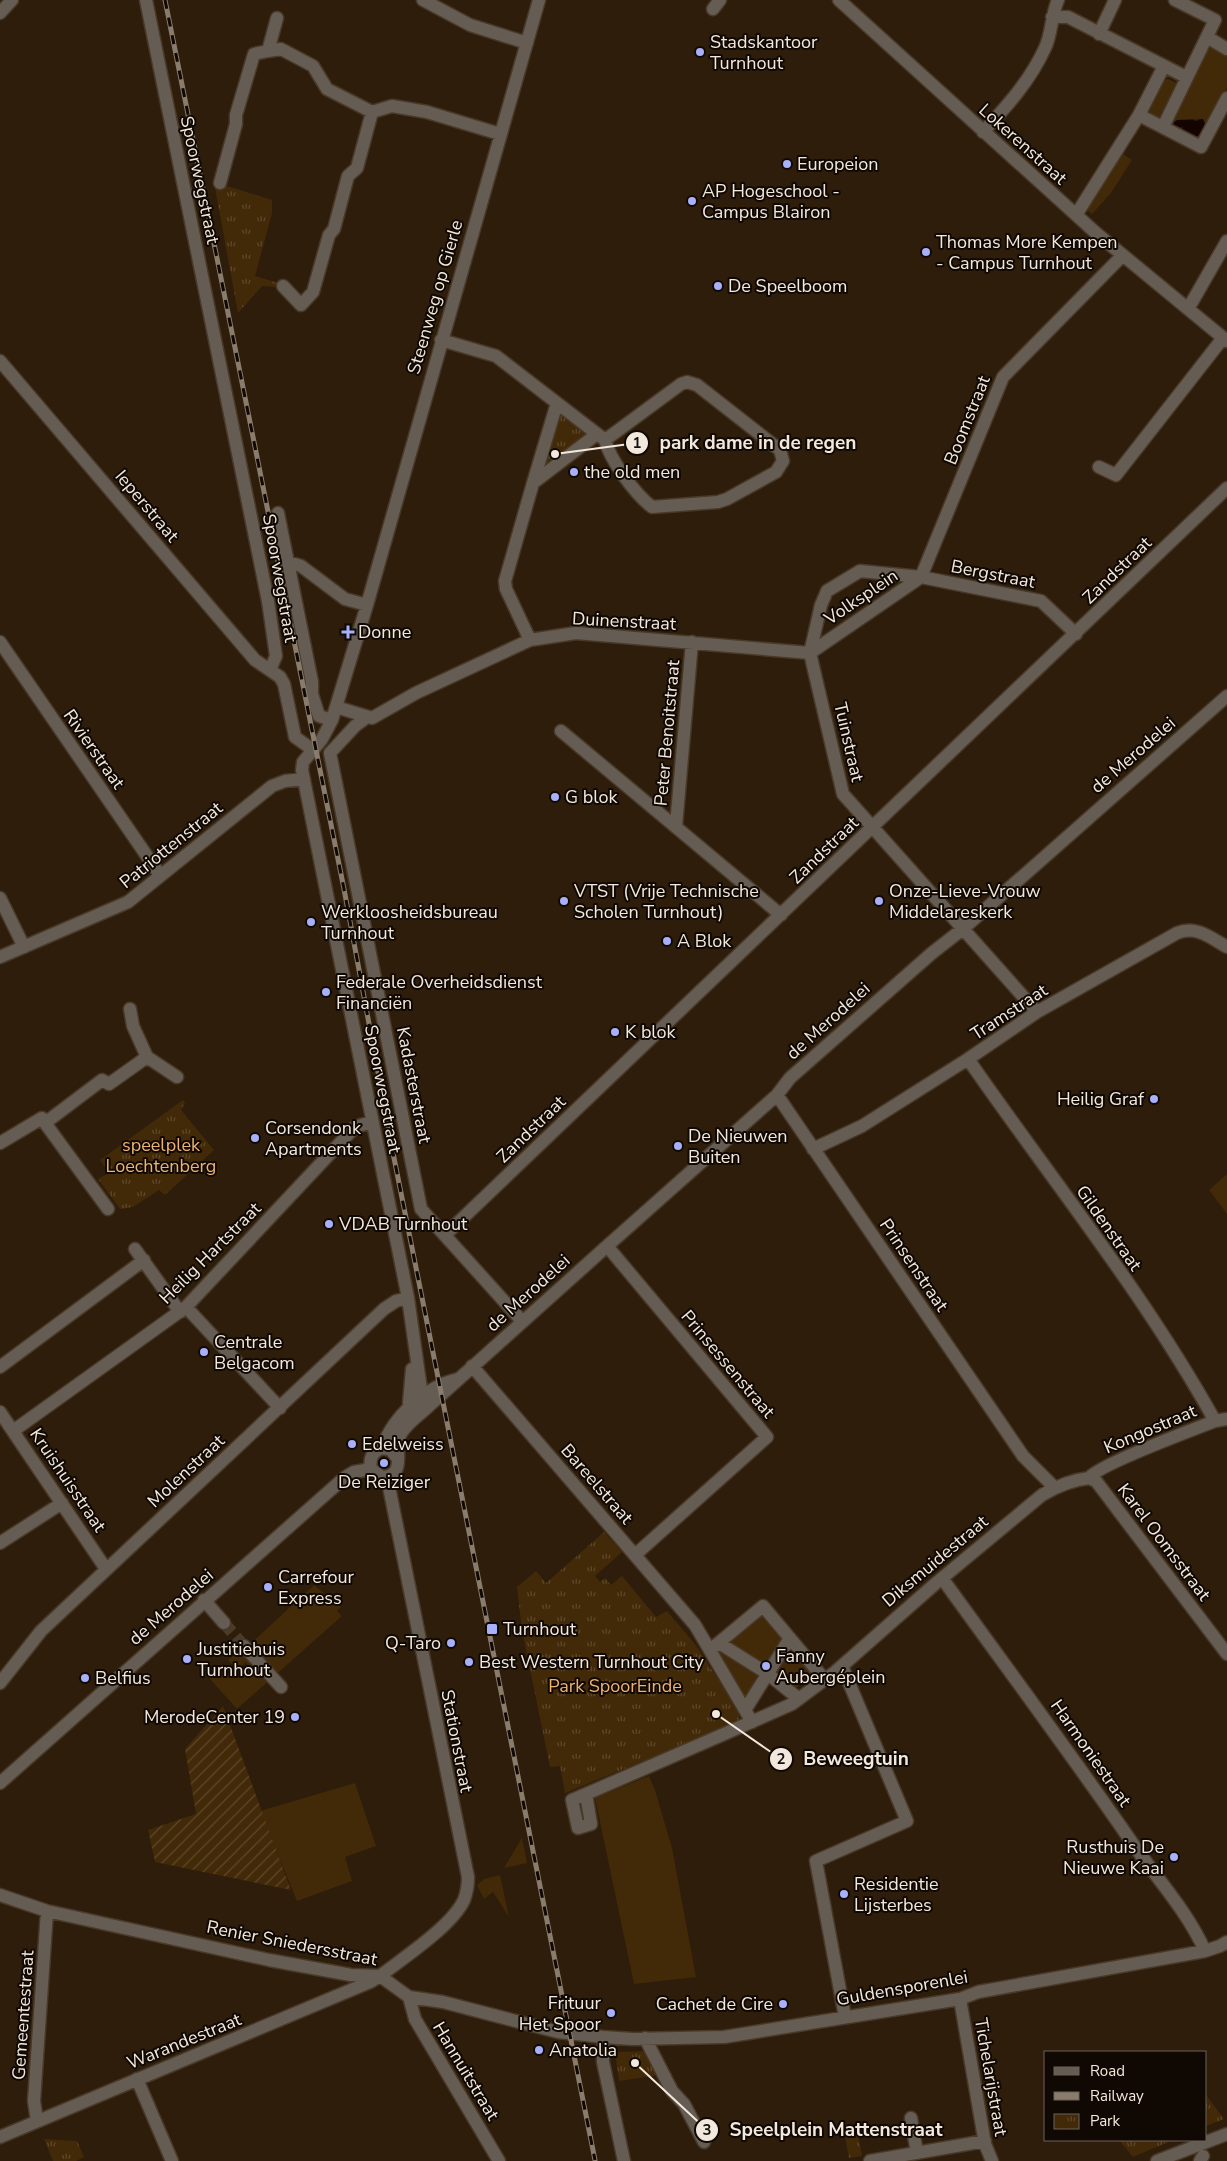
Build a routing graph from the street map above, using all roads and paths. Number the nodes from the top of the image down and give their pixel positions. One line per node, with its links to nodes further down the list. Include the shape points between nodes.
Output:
1 (12, 0): 9 (street)
2 (146, 0): 48 (street, Spoorwegstraat, via 266,593 276,656)
3 (423, 0): 14 (street, via 470,24)
4 (539, 0): 14 (street, Steenweg op Gierle)
5 (840, 0): 23 (street, Lokerenstraat)
6 (1058, 0): 10 (street)
7 (1116, 0): 12 (street)
8 (1175, 0): 13 (street, via 1216,20)
9 (0, 13)
10 (1052, 17): 12 (street, via 1068,17); 23 (street, via 1046,47 1022,87)
11 (277, 18): 16 (street)
12 (1099, 34): 17 (street)
13 (1207, 37): 15 (street); 18 (street)
14 (527, 43): 24 (street, Steenweg op Gierle)
15 (1227, 49)
16 (268, 51): 20 (street, via 281,49 313,66 327,89); 25 (street, via 254,54)
17 (1164, 66): 18 (street); 21 (street)
18 (1186, 77): 22 (street)
19 (1227, 98): 22 (street, via 1201,147)
20 (372, 112): 24 (street, via 392,106 427,112); 29 (street, via 356,168 348,176 334,229 328,235 313,292 300,304)
21 (1139, 115): 22 (street); 26 (street)
22 (1163, 127)
23 (983, 132): 26 (street, Lokerenstraat)
24 (500, 134): 32 (street, Steenweg op Gierle)
25 (220, 183)
26 (1076, 215): 28 (street, Lokerenstraat)
27 (1227, 241): 30 (street)
28 (1122, 256): 30 (street, Lokerenstraat); 41 (street, Boomstraat, via 1003,377)
29 (283, 286)
30 (1188, 310): 31 (street, Lokerenstraat)
31 (1225, 339): 36 (street, Lokerenstraat, via 1116,475)
32 (441, 340): 34 (street, via 496,356); 42 (street, Steenweg op Gierle)
33 (0, 361): 48 (street, Ieperstraat, via 255,660)
34 (557, 403): 35 (street); 37 (street)
35 (601, 437): 35 (street, via 642,500 652,507 727,499 776,472 783,461 780,450 697,385 687,382); 37 (street)
36 (1099, 467)
37 (533, 483): 44 (street, via 505,581 506,590)
38 (1227, 488): 43 (street, Zandstraat)
39 (278, 513): 40 (street)
40 (288, 562): 42 (street, via 301,566 345,599); 52 (street, via 312,694 319,716)
41 (921, 577): 43 (street, Bergstraat, via 1041,601); 47 (street, Volksplein); 47 (street, Volksplein, via 860,571 827,591)
42 (367, 605): 50 (street, Steenweg op Gierle)
43 (1076, 634): 57 (street, Zandstraat)
44 (530, 640): 46 (street, Duinenstraat, via 576,633); 51 (street, Duinenstraat, via 416,693 372,718)
45 (0, 642): 58 (street, Rivierstraat)
46 (692, 642): 47 (street, Duinenstraat); 56 (street, Peter Benoitstraat)
47 (810, 653): 57 (street, Tuinstraat, via 843,794)
48 (270, 670): 54 (street, via 284,684 295,737)
49 (1227, 696): 61 (street, de Merodelei)
50 (336, 707): 51 (street); 52 (street, Steenweg op Gierle)
51 (367, 717): 76 (street, Kadasterstraat, via 330,754 421,1209)
52 (332, 720): 54 (street, Steenweg op Gierle)
53 (560, 731): 56 (street, Peter Benoitstraat)
54 (313, 750): 55 (street, Spoorwegstraat, via 304,762)
55 (304, 779): 58 (street, Patriottenstraat, via 272,786); 71 (street, Spoorwegstraat)
56 (676, 826): 60 (street, Peter Benoitstraat)
57 (873, 828): 60 (street, Zandstraat); 61 (street, Tuinstraat)
58 (160, 875): 62 (street, Patriottenstraat, via 128,902)
59 (0, 898): 62 (street)
60 (781, 915): 76 (street, Zandstraat)
61 (964, 928): 66 (street, Tuinstraat); 70 (street, de Merodelei, via 790,1078)
62 (24, 947): 64 (street, Patriottenstraat)
63 (1227, 947): 66 (street, Tramstraat, via 1201,932 1184,930)
64 (0, 957)
65 (130, 1009): 67 (street, via 133,1026)
66 (1038, 1012): 68 (street, Tramstraat)
67 (147, 1057): 69 (street); 72 (street, via 109,1084 102,1080)
68 (968, 1059): 74 (street, Tramstraat, via 862,1126); 92 (street, Gildenstraat)
69 (177, 1077)
70 (777, 1095): 74 (street, Prinsenstraat); 77 (street, de Merodelei)
71 (371, 1122): 80 (street, Spoorwegstraat); 81 (street, Heilig Hartstraat, via 355,1128)
72 (45, 1123): 73 (street, via 42,1118); 75 (street)
73 (0, 1143)
74 (813, 1148): 99 (street, Prinsenstraat, via 1023,1456)
75 (108, 1209)
76 (445, 1235): 82 (street, Kadasterstraat)
77 (607, 1246): 82 (street, de Merodelei); 102 (street, Prinsessenstraat, via 767,1436)
78 (135, 1249): 79 (street)
79 (144, 1260): 81 (street); 85 (street)
80 (408, 1298): 83 (street, Spoorwegstraat); 89 (street, Molenstraat, via 396,1300 384,1309)
81 (183, 1310): 89 (street); 93 (street, Heilig Hartstraat)
82 (522, 1321): 84 (street, de Merodelei)
83 (416, 1350): 87 (street, Spoorwegstraat); 88 (street, Spoorwegstraat)
84 (472, 1366): 86 (street, de Merodelei); 102 (street, Bareelstraat)
85 (0, 1367)
86 (458, 1379): 87 (street, de Merodelei, via 445,1382); 90 (street, de Merodelei)
87 (422, 1397): 88 (street, de Merodelei); 90 (street, Spoorwegstraat)
88 (411, 1407): 94 (street, de Merodelei, via 388,1432)
89 (280, 1408): 103 (street, Molenstraat)
90 (424, 1410): 95 (street, de Merodelei, via 399,1438)
91 (0, 1412): 93 (street, Kruishuisstraat)
92 (1221, 1420): 98 (street, Kongostraat, via 1093,1473)
93 (13, 1431): 100 (street, Kruishuisstraat)
94 (382, 1448): 95 (street, via 392,1450); 96 (street, de Merodelei, via 371,1456)
95 (398, 1459): 97 (street, de Merodelei, via 396,1471)
96 (371, 1469): 97 (street, via 378,1476); 105 (street, de Merodelei, via 344,1478)
97 (388, 1477): 125 (street, Stationstraat, via 468,1886 463,1901 446,1922)
98 (1089, 1478): 99 (street, Kongostraat); 110 (street, Karel Oomsstraat, via 1096,1481)
99 (1054, 1487): 104 (street, Diksmuidestraat)
100 (62, 1503): 101 (street); 103 (street, Kruishuisstraat)
101 (0, 1543)
102 (635, 1555): 109 (street, Bareelstraat)
103 (106, 1569): 114 (street, Molenstraat, via 41,1631)
104 (942, 1578): 111 (street, Diksmuidestraat); 124 (street, Harmoniestraat, via 1194,1926)
105 (204, 1600): 106 (street); 119 (street, de Merodelei)
106 (224, 1623)
107 (790, 1638): 109 (street, via 763,1606); 112 (street); 113 (street)
108 (244, 1646): 115 (street)
109 (714, 1647): 112 (street); 117 (street, Bareelstraat)
110 (1227, 1654)
111 (842, 1666): 113 (street, Diksmuidestraat); 128 (street, via 907,1821 816,1861)
112 (768, 1674): 116 (street); 117 (street)
113 (825, 1680): 116 (street, Diksmuidestraat)
114 (0, 1682)
115 (280, 1687)
116 (799, 1699): 118 (street, Diksmuidestraat)
117 (745, 1710): 118 (street, Bareelstraat)
118 (752, 1722): 120 (street, Diksmuidestraat)
119 (0, 1783)
120 (586, 1794)
121 (0, 1895): 122 (street, Renier Sniedersstraat)
122 (47, 1911): 125 (street, Renier Sniedersstraat, via 268,1960 351,1975); 133 (street, Gemeentestraat, via 34,2101)
123 (1227, 1943): 124 (street, Guldensporenlei)
124 (1205, 1951): 127 (street, Guldensporenlei, via 978,1992)
125 (380, 1976): 126 (street, Renier Sniedersstraat); 131 (street, Warandestraat, via 347,1993)
126 (409, 1997): 129 (street, Renier Sniedersstraat, via 443,2002 558,2032); 140 (street, Hannuitstraat, via 415,2019)
127 (960, 1999): 128 (street, Guldensporenlei); 136 (street, Tichelarijstraat)
128 (845, 2017): 130 (street, Guldensporenlei, via 724,2037)
129 (603, 2037): 130 (street, Guldensporenlei); 141 (street, via 603,2062)
130 (645, 2038): 137 (street, via 672,2091 684,2104)
131 (137, 2079): 133 (street, Warandestraat); 139 (street)
132 (911, 2118): 138 (street)
133 (38, 2121): 135 (street, Warandestraat)
134 (1227, 2134): 144 (street)
135 (0, 2136)
136 (984, 2141): 138 (street); 143 (street, Tichelarijstraat)
137 (704, 2142)
138 (917, 2153): 142 (street)
139 (172, 2161)
140 (499, 2161)
141 (624, 2161)
142 (870, 2161)
143 (992, 2161)
144 (1157, 2161)

